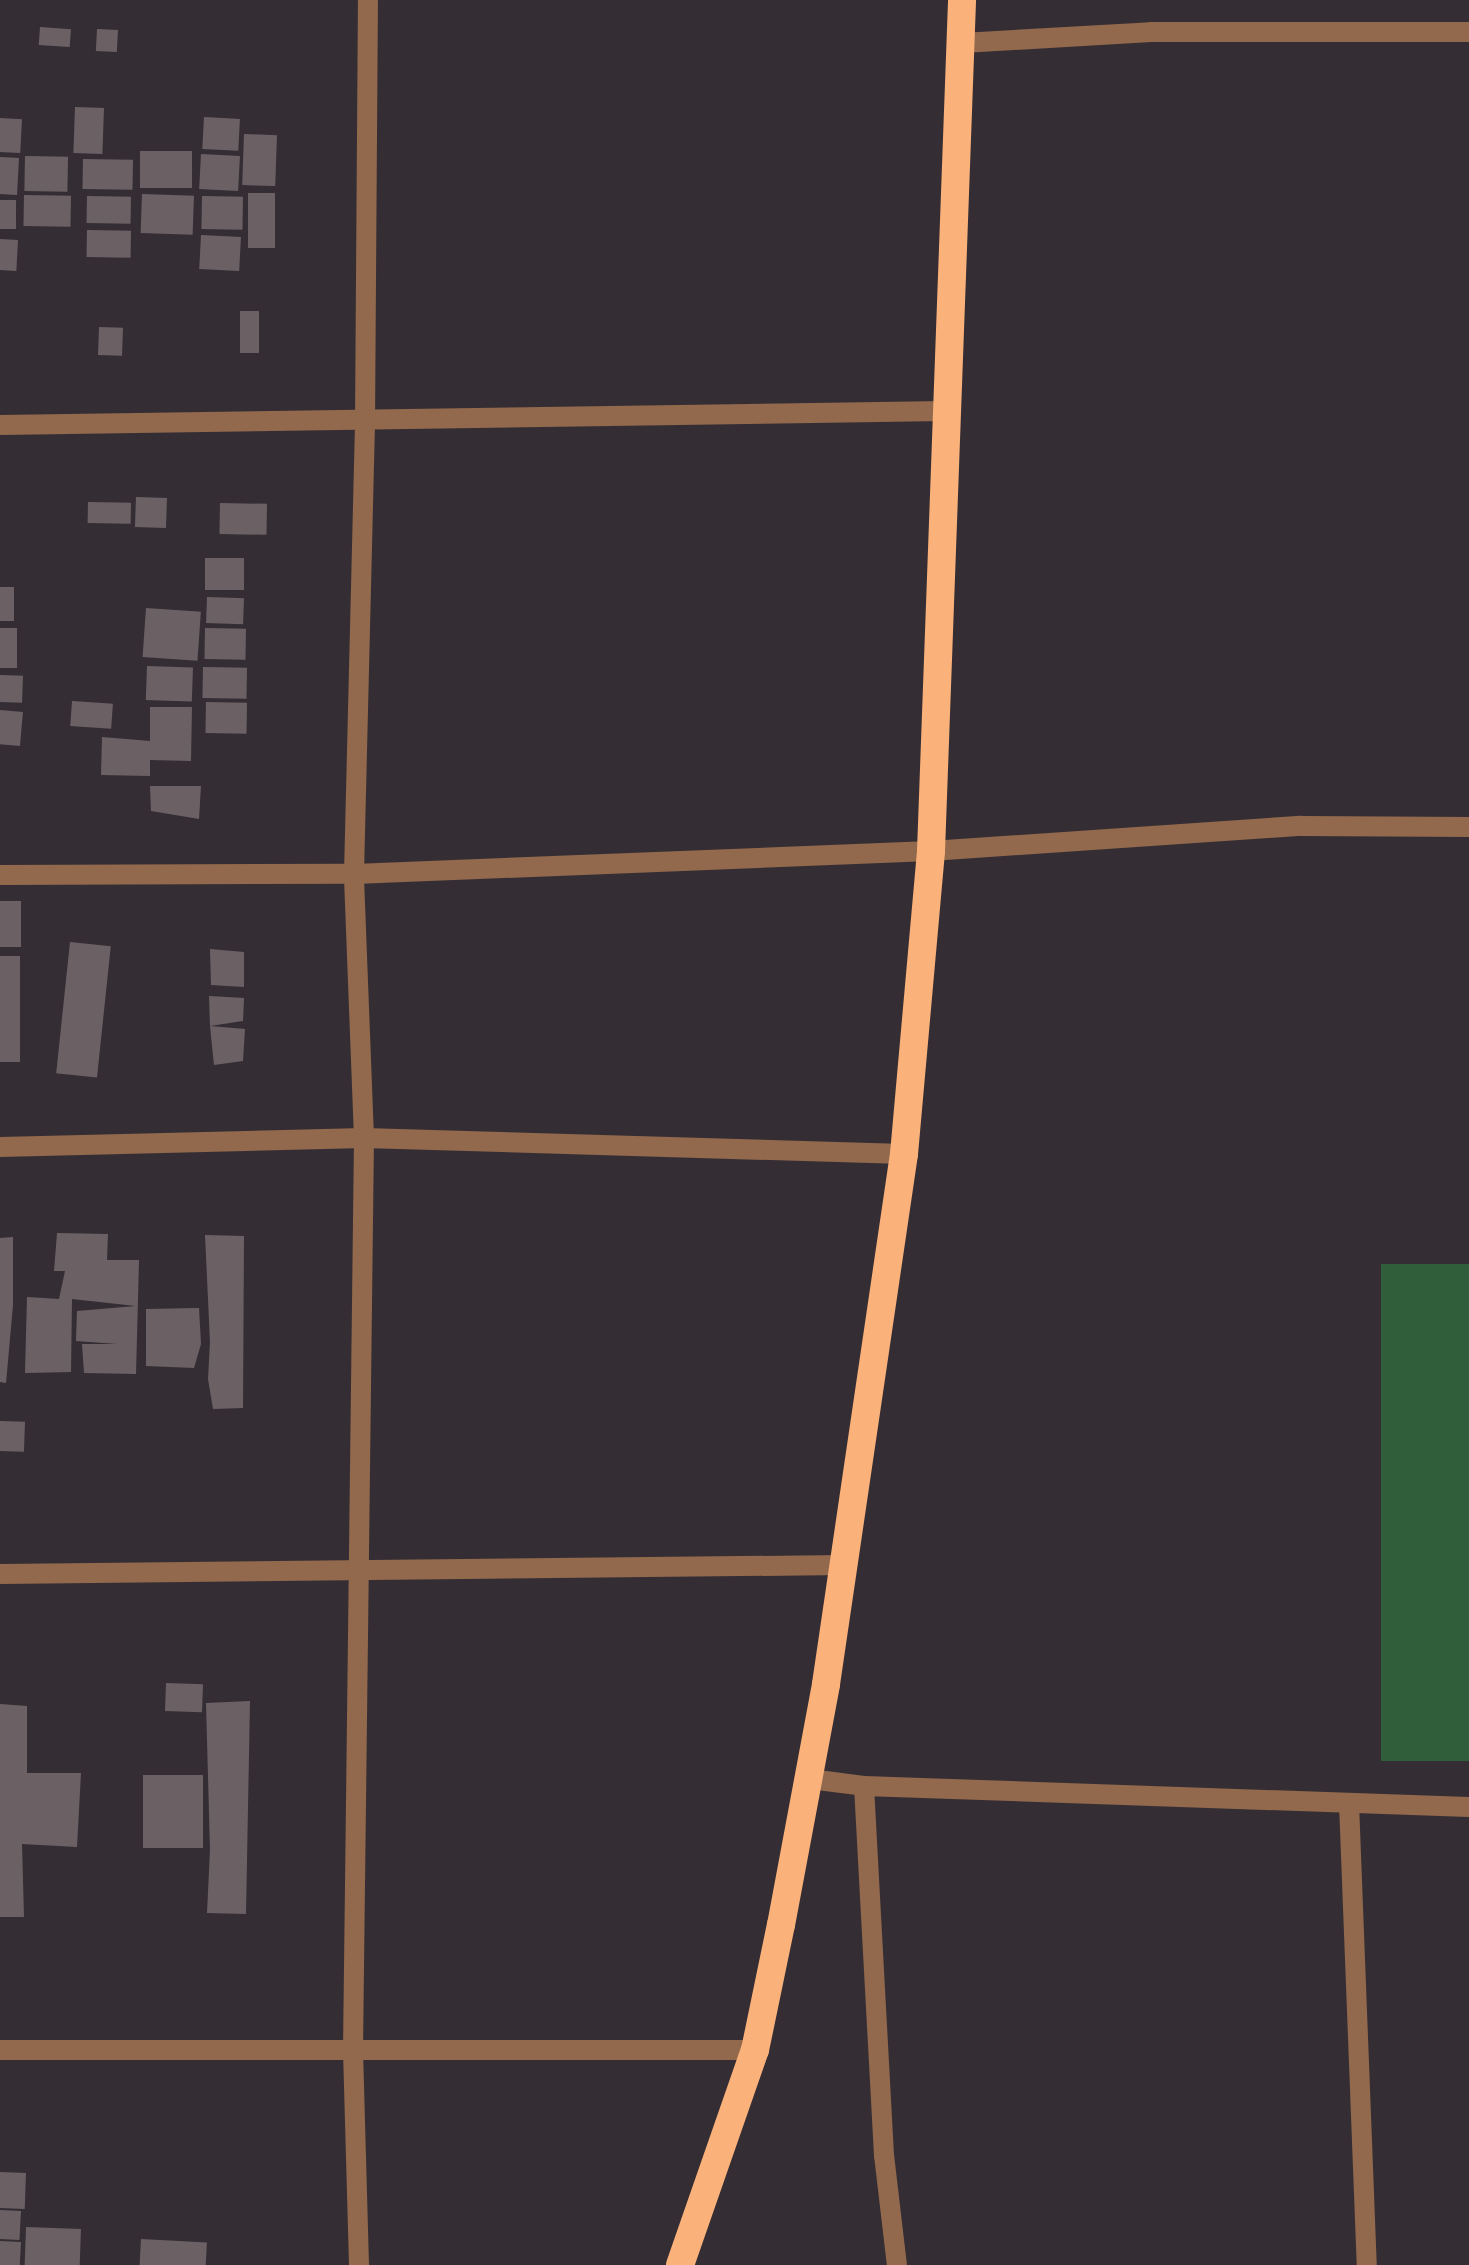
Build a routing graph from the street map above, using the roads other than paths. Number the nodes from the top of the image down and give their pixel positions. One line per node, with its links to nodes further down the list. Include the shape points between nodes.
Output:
1 (368, 0): 6 (street)
2 (962, 0): 4 (highway)
3 (1469, 32): 4 (street, via 1151,32)
4 (962, 44): 5 (highway)
5 (945, 411): 6 (street); 9 (highway)
6 (365, 423): 7 (street); 10 (street)
7 (0, 425)
8 (1469, 828): 9 (street, via 1301,826)
9 (932, 851): 10 (street); 14 (highway)
10 (354, 874): 11 (street); 12 (street)
11 (0, 875)
12 (364, 1138): 13 (street); 14 (street); 16 (street)
13 (0, 1147)
14 (904, 1154): 15 (highway)
15 (842, 1565): 16 (street); 18 (highway)
16 (357, 1571): 17 (street); 24 (street)
17 (0, 1574)
18 (810, 1779): 19 (street); 23 (highway)
19 (864, 1786): 20 (street); 27 (street, via 884,2155)
20 (1350, 1803): 21 (street); 28 (street)
21 (1469, 1807)
22 (0, 2050): 24 (street)
23 (755, 2050): 24 (street); 26 (highway)
24 (353, 2052): 25 (street)
25 (358, 2265)
26 (680, 2265)
27 (897, 2265)
28 (1366, 2265)

